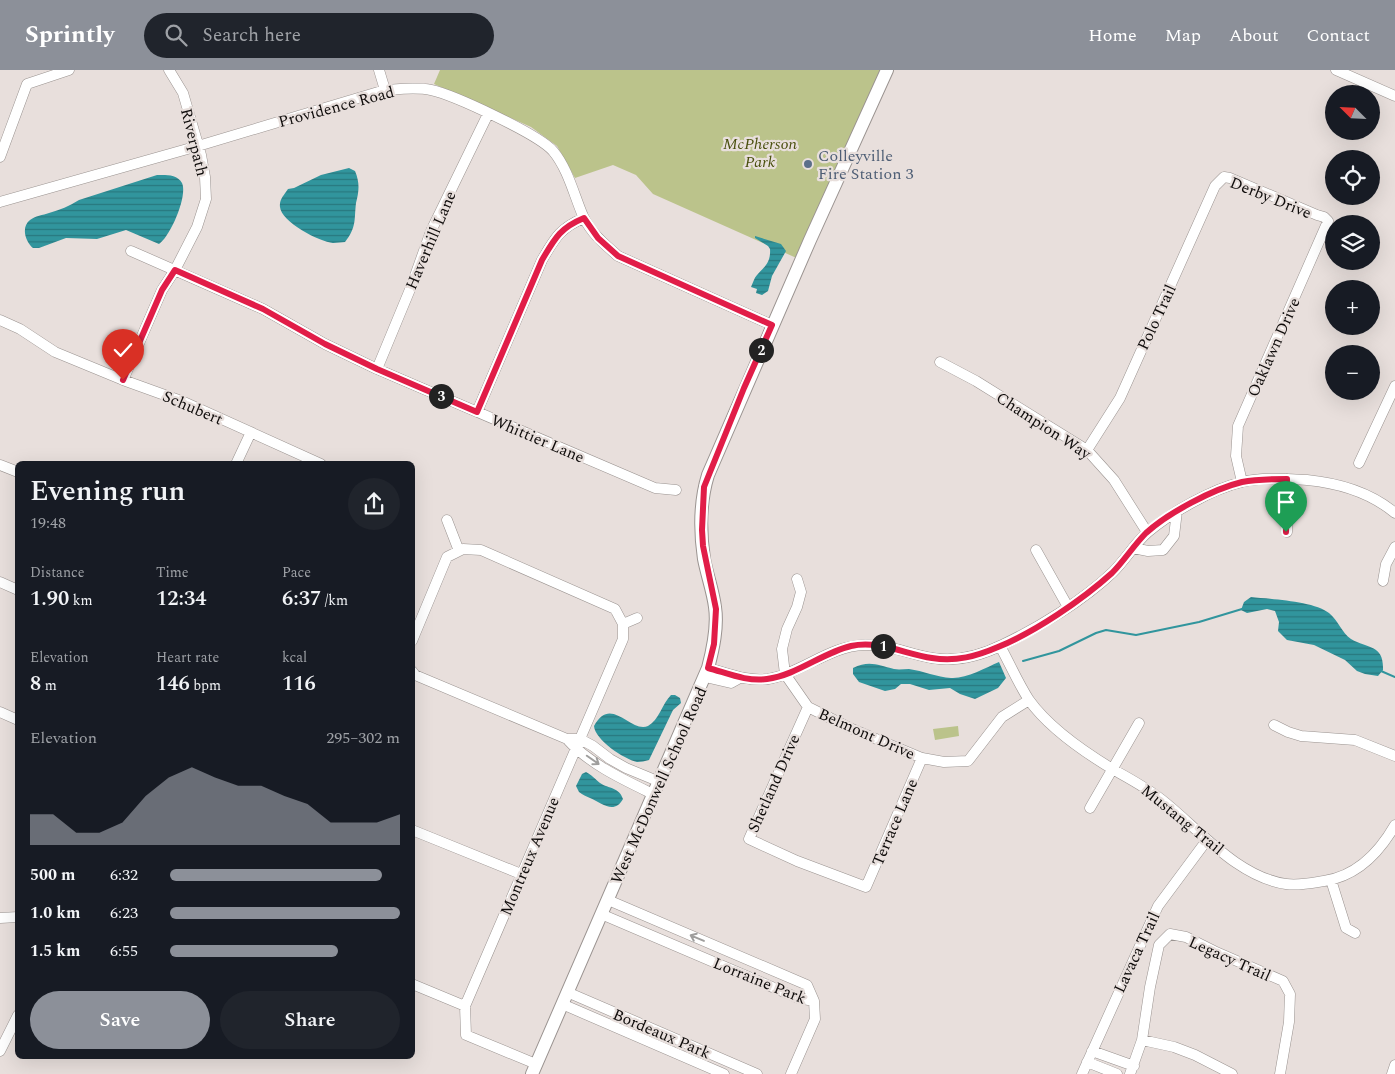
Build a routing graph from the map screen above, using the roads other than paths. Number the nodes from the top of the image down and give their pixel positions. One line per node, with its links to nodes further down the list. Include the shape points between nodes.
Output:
1 (69, 70): 10 (street, via 27,84)
2 (169, 70): 9 (street, Riverpath, via 183,93)
3 (379, 70): 6 (street)
4 (887, 70): 18 (main road, West McDonwell School Road)
5 (1336, 70): 7 (street)
6 (385, 90): 8 (street, Providence Road, via 432,90); 9 (street, Providence Road)
7 (1395, 96)
8 (488, 114): 14 (street, Providence Road, via 527,133 552,150 568,176); 20 (street, Haverhill Lane, via 431,231)
9 (198, 146): 12 (street, Providence Road); 16 (street, Riverpath, via 206,199)
10 (0, 158)
11 (1219, 180): 13 (street, Derby Drive, via 1230,178); 25 (street, Polo Trail, via 1120,398)
12 (0, 202)
13 (1324, 217): 32 (street, Oaklawn Drive, via 1328,221 1323,234 1238,426 1236,456)
14 (584, 218): 18 (street, Providence Road, via 598,238 618,256); 23 (street, via 568,225 542,260)
15 (131, 251): 16 (street, Whittier Lane)
16 (175, 270): 20 (street, Whittier Lane, via 263,309); 21 (street, Riverpath, via 162,290)
17 (0, 320): 21 (street, Schubert, via 20,328 55,352)
18 (772, 325): 52 (main road, West McDonwell School Road, via 704,487 703,546 716,609 714,644)
19 (940, 362): 25 (street, Champion Way)
20 (377, 369): 23 (street, Whittier Lane)
21 (123, 380): 24 (street, Schubert, via 184,402)
22 (1395, 386): 28 (street)
23 (477, 412): 33 (street, Whittier Lane, via 655,488)
24 (251, 432): 26 (street); 27 (street, Schubert)
25 (1087, 450): 37 (street, Champion Way, via 1114,480)
26 (237, 461)
27 (314, 461)
28 (1359, 463)
29 (0, 465): 30 (street)
30 (15, 471)
31 (1287, 479): 32 (street); 35 (street, via 1350,488); 38 (street)
32 (1242, 482): 34 (street)
33 (676, 490)
34 (1177, 511): 37 (street); 40 (street, via 1174,536 1163,550)
35 (1395, 513)
36 (447, 520): 42 (street)
37 (1147, 532): 40 (street)
38 (1286, 532)
39 (1395, 547): 44 (street, via 1386,564)
40 (1133, 548): 47 (street, via 1113,571)
41 (1036, 550): 47 (street)
42 (459, 551): 49 (street, via 481,550 615,609); 50 (street, via 448,557)
43 (796, 579): 53 (street, via 801,592 782,649)
44 (1383, 581)
45 (0, 582): 46 (street)
46 (15, 589)
47 (1068, 607): 51 (street)
48 (637, 618): 49 (street)
49 (623, 624): 61 (street, Montreux Avenue, via 623,639)
50 (415, 634)
51 (1000, 646): 53 (street, via 976,656 946,659 878,646 852,646 830,652); 55 (street, Mustang Trail)
52 (707, 672): 53 (street, via 731,683 740,678 766,679); 65 (main road, West McDonwell School Road)
53 (785, 674): 56 (street, Belmont Drive)
54 (415, 675): 61 (street)
55 (1030, 700): 63 (street, Belmont Drive, via 1002,717 968,761 944,762); 64 (street, Mustang Trail, via 1060,732)
56 (808, 707): 63 (street, Belmont Drive, via 875,740); 73 (street, Shetland Drive, via 748,839)
57 (0, 712): 58 (street)
58 (15, 719)
59 (1139, 723): 64 (street)
60 (1274, 725): 62 (street, via 1301,736 1355,740)
61 (578, 744): 65 (street, via 593,746 626,768); 66 (street, one-way to 66, via 618,778); 71 (street, Montreux Avenue)
62 (1395, 756)
63 (922, 758): 73 (street, Terrace Lane)
64 (1113, 769): 67 (street); 70 (street, Mustang Trail, via 1162,800)
65 (660, 782): 66 (main road, West McDonwell School Road)
66 (653, 794): 74 (main road, West McDonwell School Road)
67 (1090, 808)
68 (1395, 825): 72 (street, Mustang Trail, via 1372,858 1354,871)
69 (415, 831): 71 (street)
70 (1208, 840): 72 (street, Mustang Trail, via 1242,867 1263,878 1287,884); 91 (street, Lavaca Trail, via 1158,906)
71 (521, 874): 86 (street, Montreux Avenue)
72 (1331, 880): 80 (street, via 1346,928)
73 (866, 887)
74 (608, 900): 75 (street, Lorraine Park); 76 (main road, West McDonwell School Road)
75 (636, 912): 79 (street); 83 (street, Lorraine Park, one-way to 75, via 806,985)
76 (601, 914): 79 (street, Lorraine Park); 82 (main road, West McDonwell School Road)
77 (15, 917): 78 (street)
78 (0, 918)
79 (629, 926): 83 (street, Lorraine Park, via 798,998)
80 (1355, 933)
81 (415, 985): 86 (street)
82 (567, 992): 84 (main road, West McDonwell School Road); 85 (street, Bordeaux Park)
83 (814, 1001): 98 (street, via 815,1019)
84 (562, 1004): 87 (street, Bordeaux Park); 94 (main road, West McDonwell School Road)
85 (598, 1005): 87 (street); 97 (street, Bordeaux Park)
86 (465, 1006): 94 (street, Montreux Avenue, via 466,1035)
87 (592, 1017): 96 (street, Bordeaux Park)
88 (15, 1021): 90 (street)
89 (1142, 1040): 95 (street, Legacy Trail); 101 (street, via 1195,1055); 102 (street, Legacy Trail, via 1159,945 1170,934 1186,937 1283,981 1290,994)
90 (0, 1051)
91 (1092, 1051): 92 (street, Lavaca Trail); 95 (street)
92 (1087, 1062): 99 (street, Lavaca Trail); 100 (street)
93 (1395, 1066): 103 (street)
94 (534, 1069)
95 (1132, 1070)
96 (724, 1074)
97 (757, 1074)
98 (791, 1074)
99 (1082, 1074)
100 (1117, 1074)
101 (1232, 1074)
102 (1280, 1074)
103 (1392, 1074)

